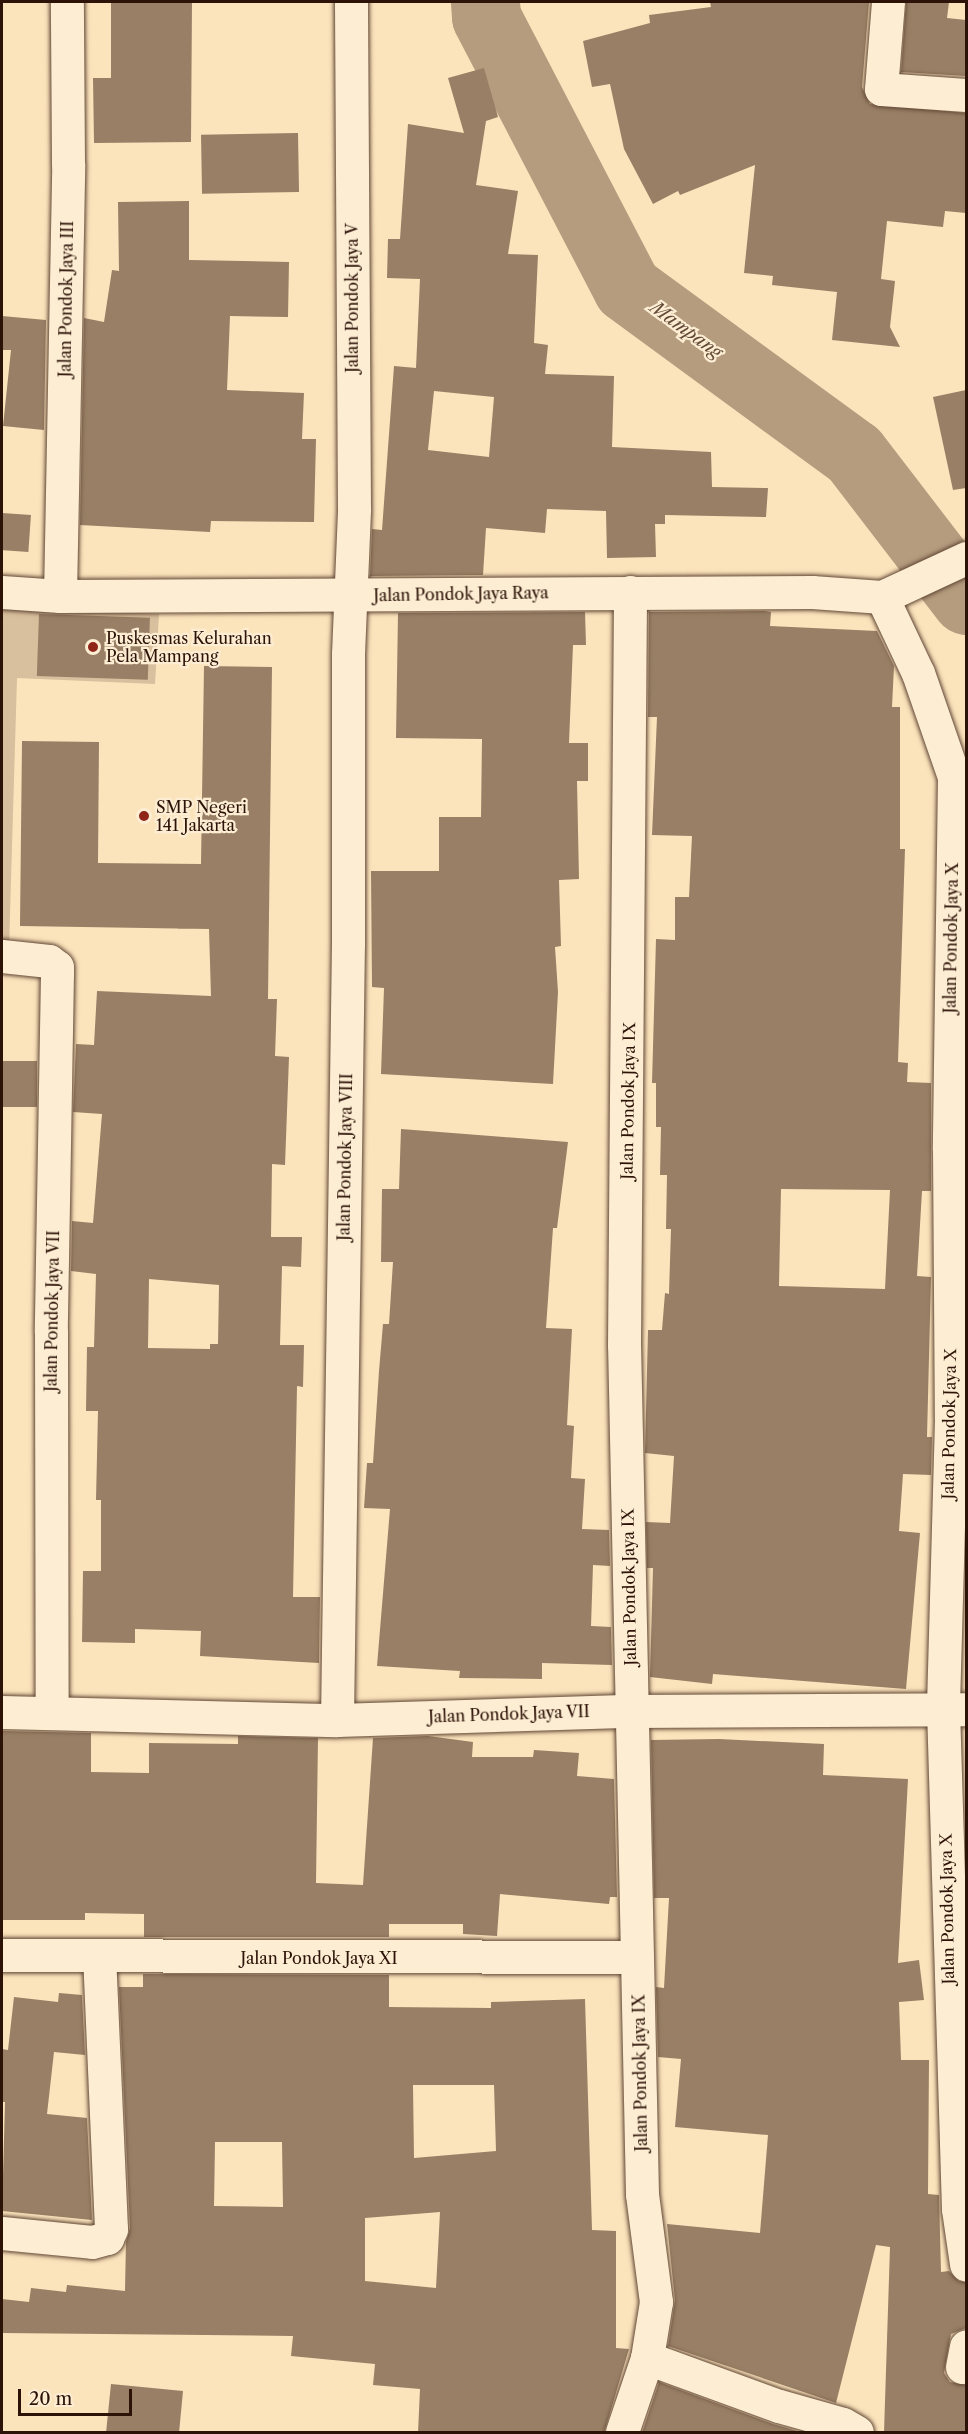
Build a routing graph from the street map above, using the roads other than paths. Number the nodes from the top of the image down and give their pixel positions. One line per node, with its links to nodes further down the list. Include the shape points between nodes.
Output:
1 (67, 2): 9 (street, Jalan Pondok Jaya III)
2 (351, 2): 8 (street, Jalan Pondok Jaya V)
3 (888, 2): 4 (street, via 881,89)
4 (966, 94)
5 (966, 558): 10 (street, Jalan Pondok Jaya Raya)
6 (2, 592): 9 (street, Jalan Pondok Jaya Raya)
7 (630, 592): 8 (street, Jalan Pondok Jaya Raya); 10 (street, Jalan Pondok Jaya Raya, via 812,592); 13 (street, Jalan Pondok Jaya IX, via 624,1345)
8 (351, 595): 9 (street, Jalan Pondok Jaya Raya); 16 (street, Jalan Pondok Jaya VIII)
9 (60, 596)
10 (882, 597): 12 (street, Jalan Pondok Jaya X, via 918,673 954,777 949,1137)
11 (2, 956): 15 (street, Jalan Pondok Jaya VII, via 49,961 57,967 51,1332)
12 (955, 1708): 13 (street, Jalan Pondok Jaya VII); 21 (street, Jalan Pondok Jaya X, via 957,2198)
13 (631, 1711): 16 (street, Jalan Pondok Jaya VII); 19 (street, Jalan Pondok Jaya IX)
14 (2, 1712): 15 (street, Jalan Pondok Jaya VII)
15 (52, 1713): 16 (street, Jalan Pondok Jaya VII)
16 (337, 1720)
17 (2, 1955): 18 (street, Jalan Pondok Jaya XI)
18 (99, 1957): 19 (street, Jalan Pondok Jaya XI); 20 (street, via 111,2229 107,2238 92,2242)
19 (637, 1957): 22 (street, Jalan Pondok Jaya IX, via 642,2194 656,2302)
20 (2, 2233)
21 (966, 2264)
22 (646, 2358): 23 (street, Jalan Pondok Jaya IX); 24 (street, via 779,2406 843,2424)
23 (622, 2433)
24 (857, 2433)

